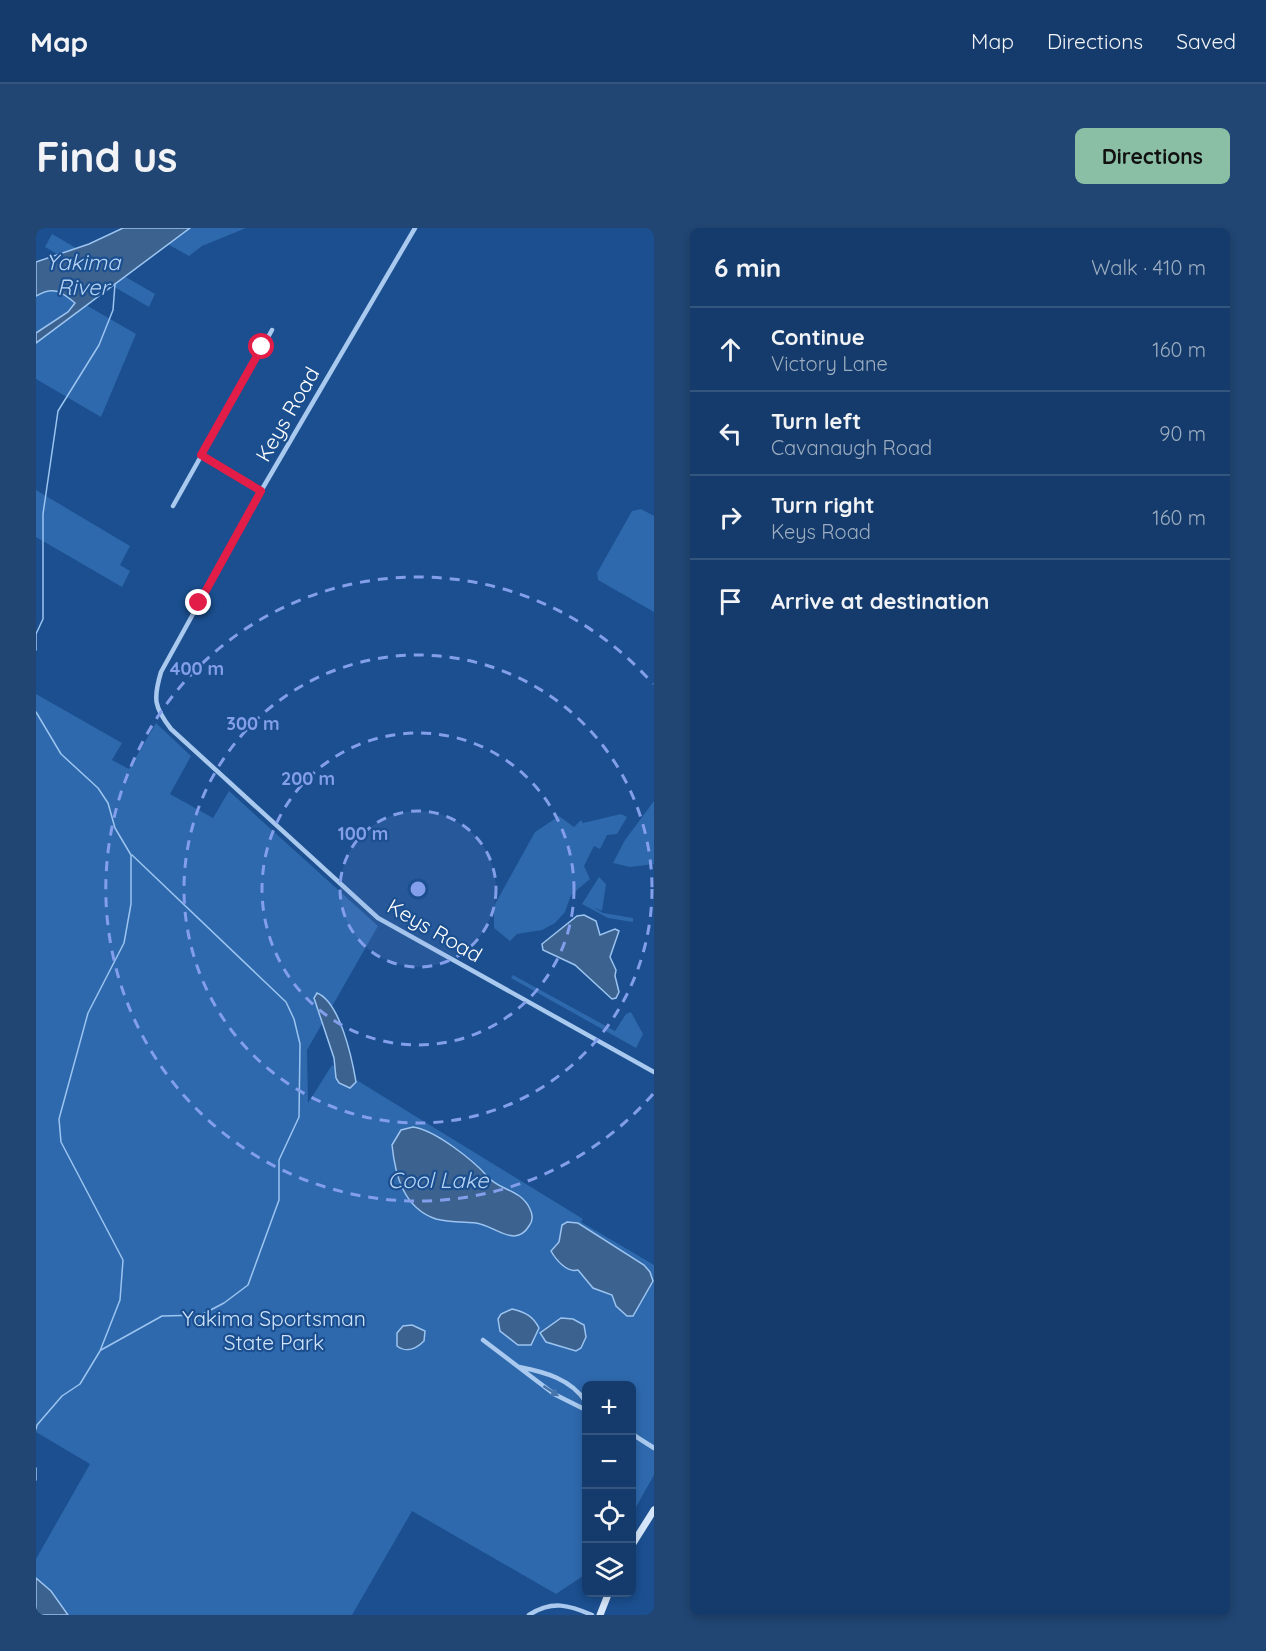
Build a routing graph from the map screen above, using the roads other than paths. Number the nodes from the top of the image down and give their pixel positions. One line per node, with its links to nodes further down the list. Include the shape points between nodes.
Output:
1 (415, 228): 4 (street, Keys Road)
2 (272, 330): 3 (street)
3 (201, 455): 4 (street); 5 (street)
4 (261, 491): 6 (street, Keys Road, via 161,672 155,691 157,710 171,729 378,918)
5 (173, 506)
6 (654, 1072)
7 (483, 1340): 8 (street)
8 (519, 1367): 9 (street, via 552,1375); 10 (street, one-way to 10, via 554,1394)
9 (582, 1397)
10 (582, 1408)
11 (634, 1435): 12 (street)
12 (654, 1448)
13 (654, 1510): 14 (main road)
14 (633, 1543)
15 (607, 1597): 18 (main road)
16 (529, 1615): 17 (street, via 561,1604)
17 (592, 1615)
18 (600, 1615)

